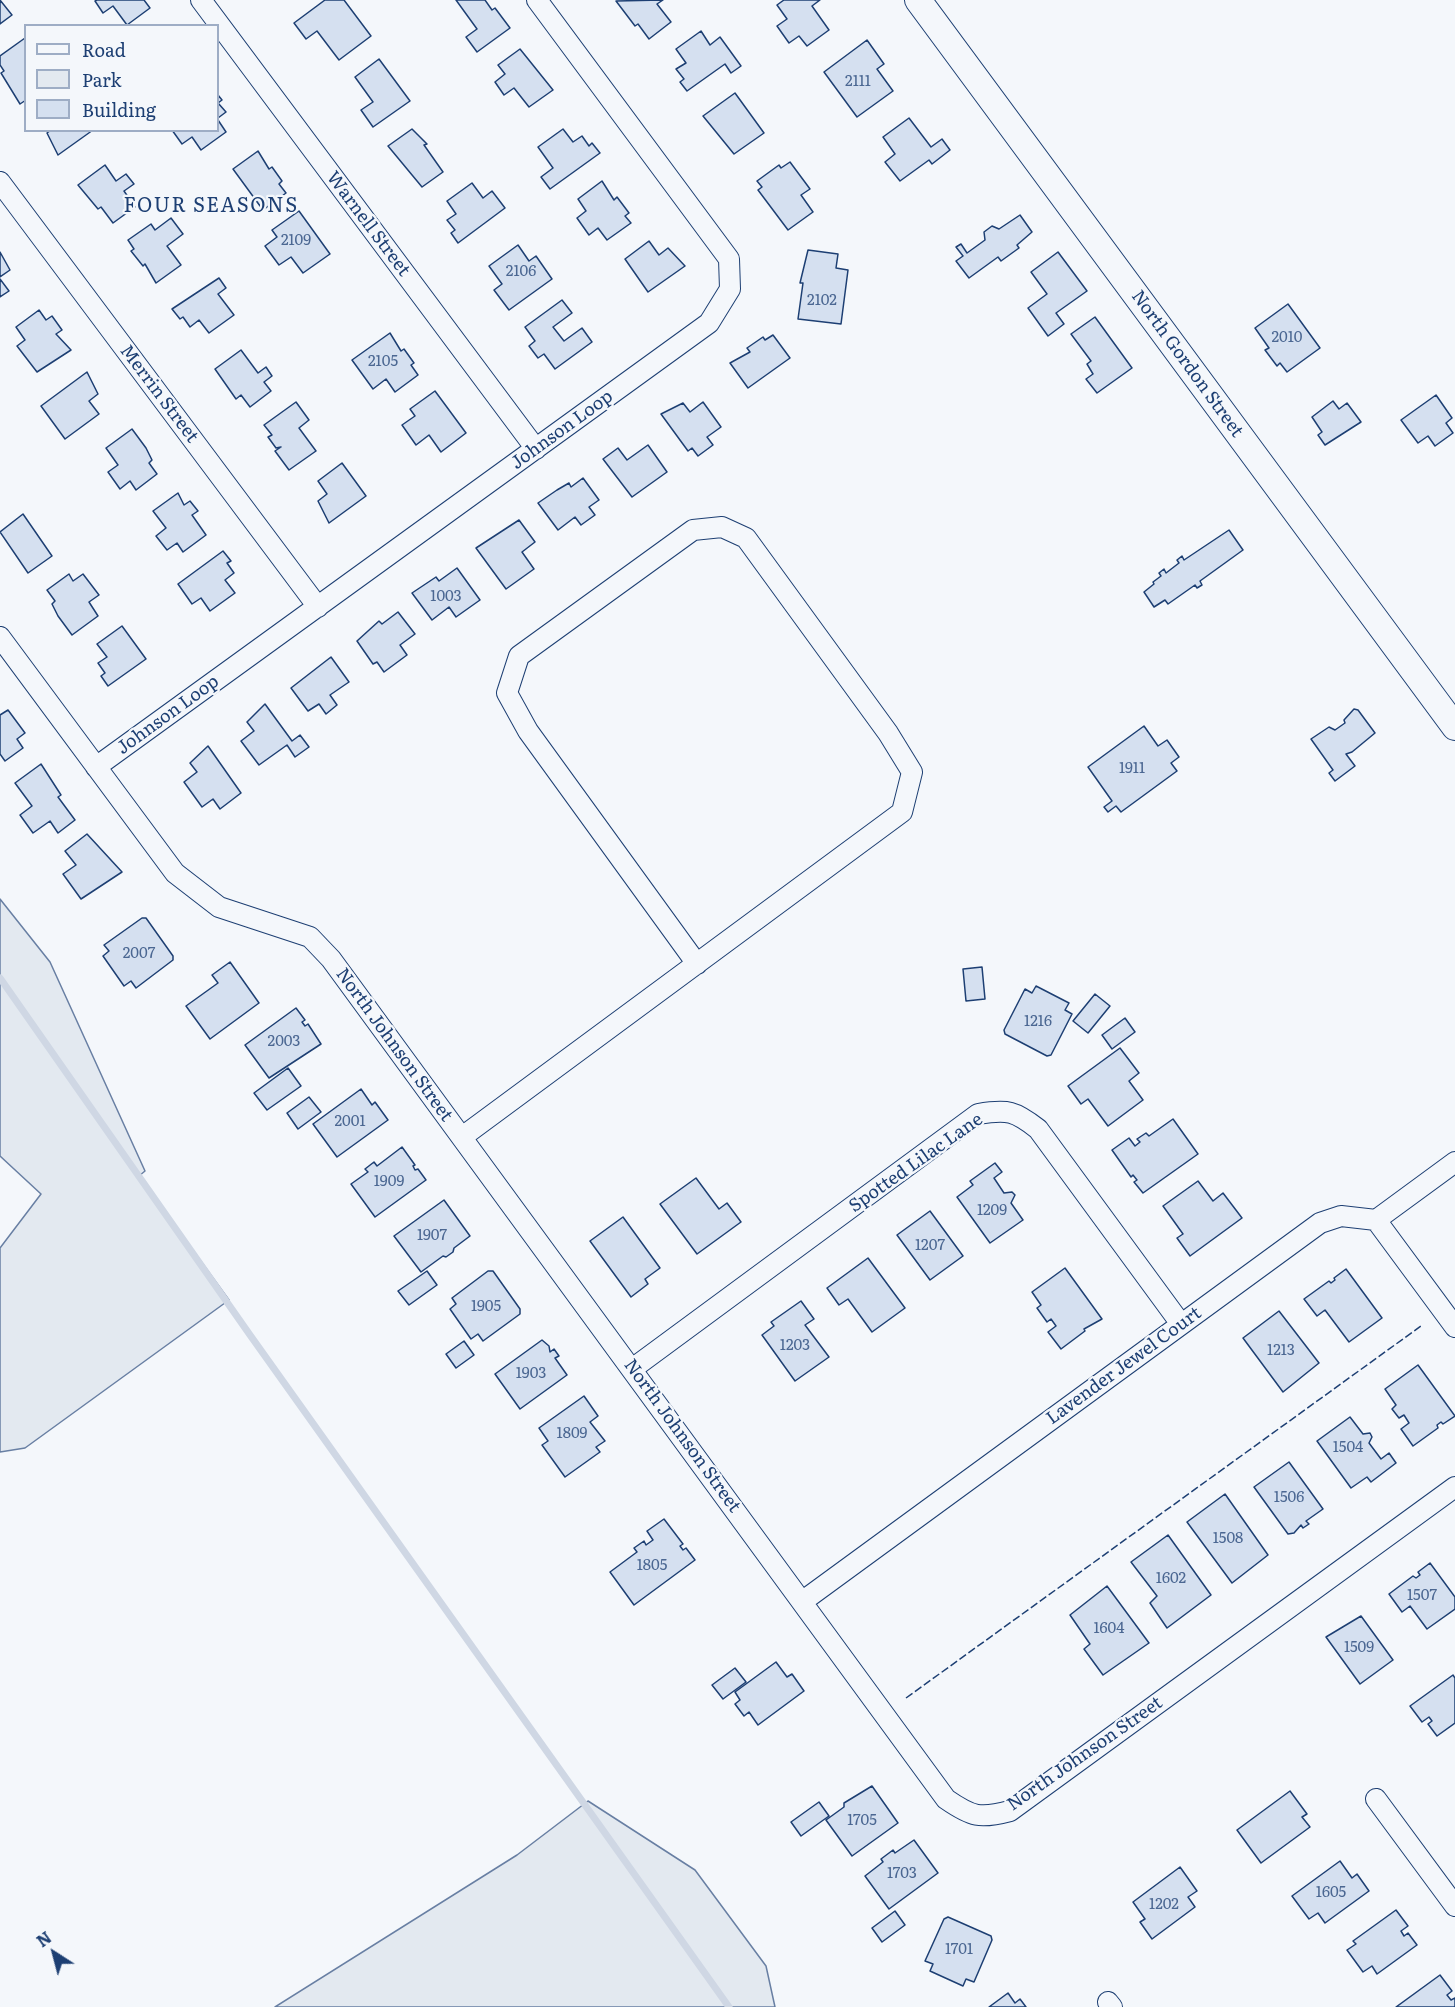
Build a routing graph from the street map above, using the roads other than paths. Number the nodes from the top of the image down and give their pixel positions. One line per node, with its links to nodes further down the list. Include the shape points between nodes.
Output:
1 (201, 0): 5 (street, Warnell Street)
2 (537, 0): 7 (street, Johnson Loop, via 729,259 730,289 709,323)
3 (918, 0): 10 (street, North Gordon Street)
4 (219, 24): 7 (street, Warnell Street)
5 (219, 24)
6 (0, 182): 8 (street, Merrin Street)
7 (536, 449): 8 (street, Johnson Loop)
8 (318, 607): 11 (street, Johnson Loop)
9 (0, 637): 11 (street, North Johnson Street)
10 (1455, 727)
11 (96, 767): 13 (street, North Johnson Street, via 175,873 199,894 219,907 310,937 331,959)
12 (697, 964): 12 (street, via 902,812 912,772 746,538 722,527 693,530 519,656 507,693 528,731); 13 (street)
13 (462, 1137): 18 (street, North Johnson Street)
14 (1455, 1162): 15 (street)
15 (1376, 1220): 16 (street, Lavender Jewel Court, via 1341,1216 1320,1223); 17 (street)
16 (1181, 1324): 18 (street, Spotted Lilac Lane, via 1038,1129 1018,1113 999,1111 978,1114); 20 (street, Lavender Jewel Court)
17 (1455, 1327)
18 (632, 1369): 20 (street, North Johnson Street)
19 (1455, 1487): 20 (street, North Johnson Street, via 1010,1811 985,1817 965,1812 946,1798)
20 (803, 1601)
21 (1376, 1799): 22 (street)
22 (1455, 1906)

